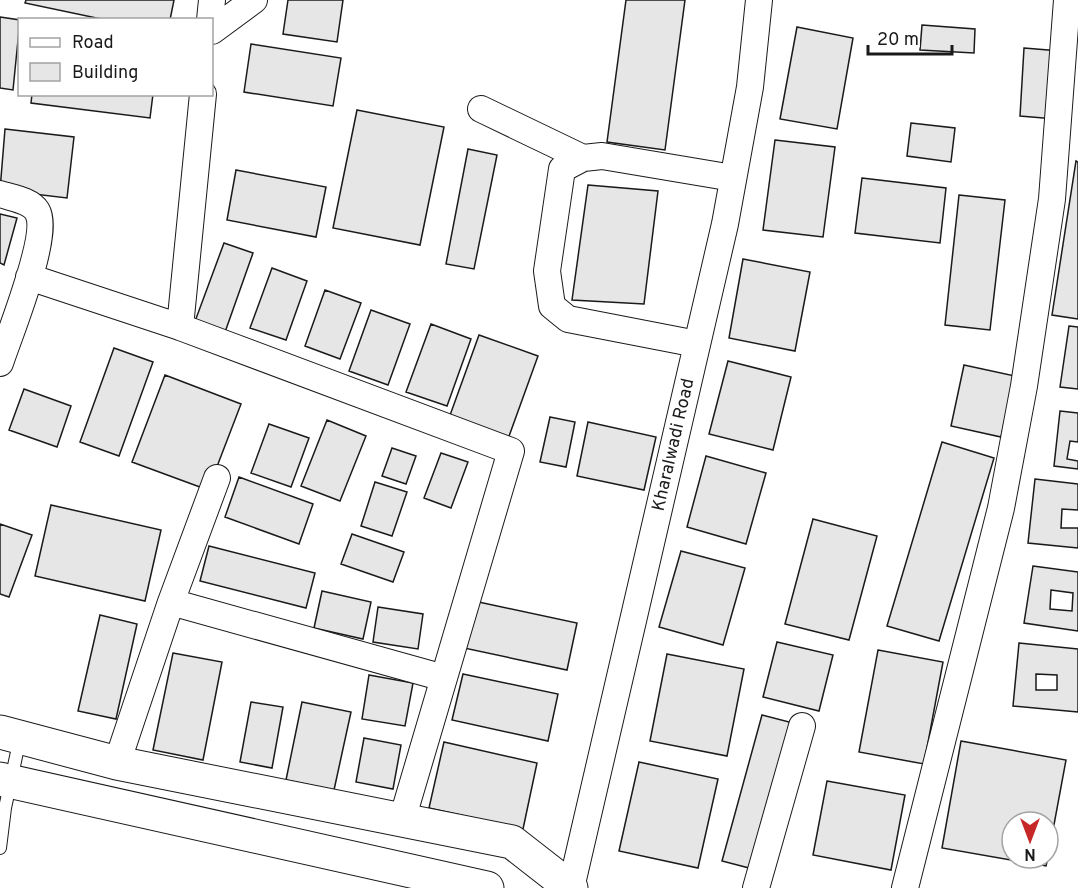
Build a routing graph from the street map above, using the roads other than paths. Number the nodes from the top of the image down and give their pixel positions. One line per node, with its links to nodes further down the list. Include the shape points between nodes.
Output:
1 (212, 0): 5 (street)
2 (254, 0): 6 (street)
3 (759, 0): 10 (street, Kharalwadi Road, via 750,87)
4 (1067, 0): 29 (street, via 1053,199 1024,386 1001,508)
5 (210, 18)
6 (213, 30)
7 (203, 96): 13 (street)
8 (481, 109): 9 (street)
9 (583, 158): 10 (street, via 602,156); 14 (street, via 562,169 547,271 552,306 568,319)
10 (733, 178): 14 (street, Kharalwadi Road)
11 (0, 194): 12 (street, via 32,205 38,213 41,226)
12 (29, 277): 13 (street); 15 (street)
13 (180, 327): 18 (street, via 511,451)
14 (697, 344): 27 (street, Kharalwadi Road)
15 (0, 363)
16 (217, 478): 17 (street)
17 (171, 603): 18 (street); 21 (street)
18 (444, 678): 23 (street)
19 (802, 726): 28 (street)
20 (10, 734): 21 (street); 22 (lane)
21 (117, 763): 23 (street)
22 (5, 780): 24 (lane); 25 (street)
23 (402, 820): 27 (street, via 512,842)
24 (0, 848)
25 (487, 888)
26 (561, 888): 27 (street)
27 (572, 888)
28 (756, 888)
29 (904, 888)

